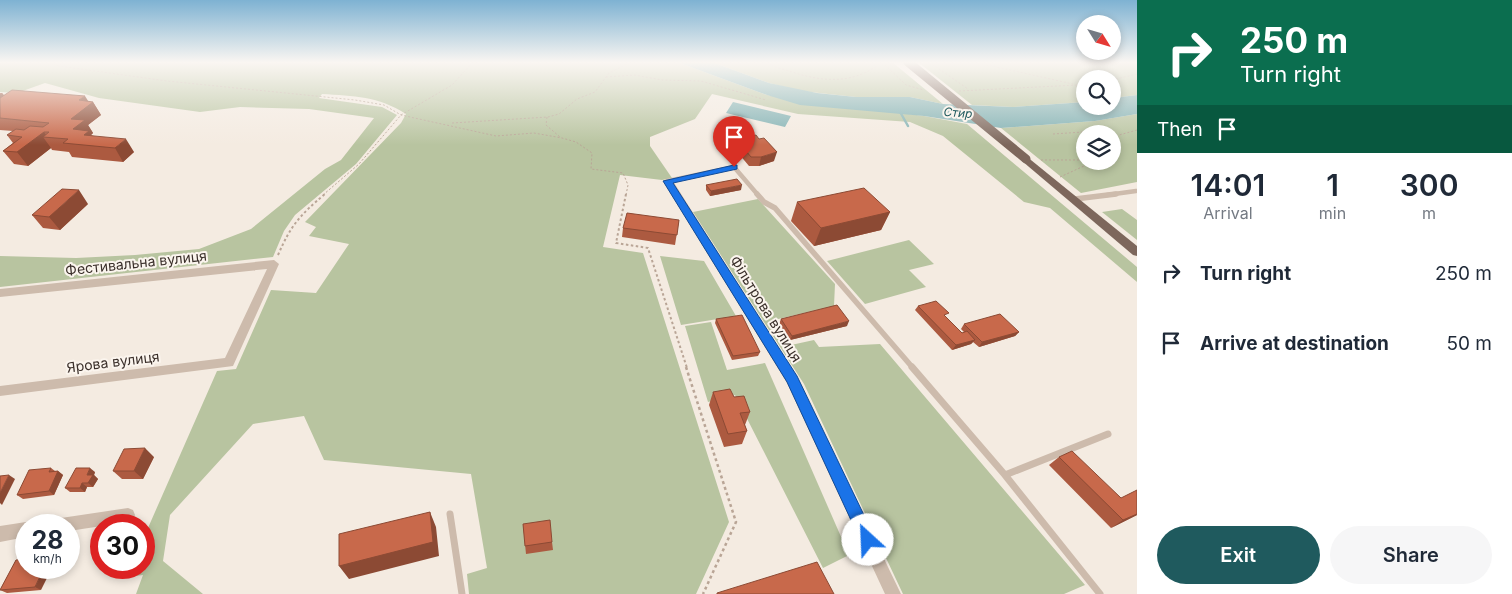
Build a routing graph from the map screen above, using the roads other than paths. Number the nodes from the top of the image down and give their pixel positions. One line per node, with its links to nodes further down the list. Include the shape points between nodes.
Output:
1 (942, 90): 4 (main road, bridge)
2 (668, 181): 10 (lane, via 734,167 764,202 776,208); 15 (street, Фільтрова вулиця, via 792,380)
3 (1136, 190): 4 (lane)
4 (1074, 199): 5 (main road)
5 (1137, 252)
6 (0, 293): 7 (street, Фестивальна вулиця, via 274,264)
7 (229, 362): 8 (street, Ярова вулиця)
8 (0, 391)
9 (1108, 434): 10 (lane)
10 (1005, 475): 16 (lane)
11 (450, 514): 14 (lane)
12 (15, 532): 13 (street)
13 (0, 534)
14 (462, 594)
15 (893, 594)
16 (1100, 594)

